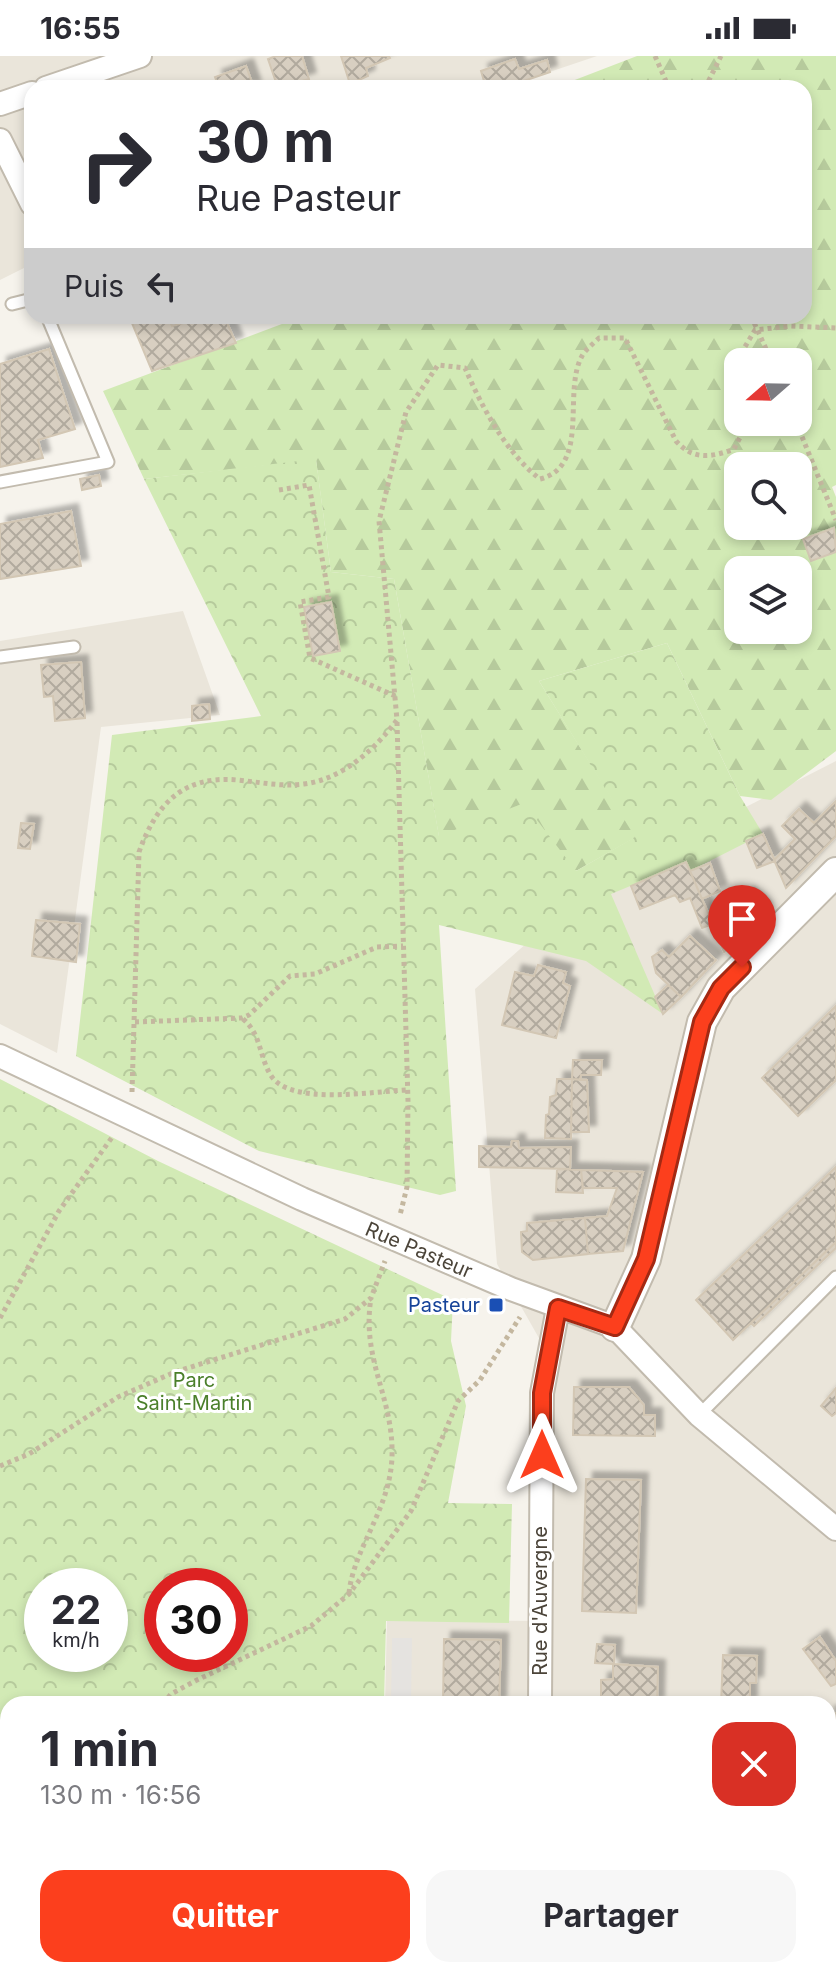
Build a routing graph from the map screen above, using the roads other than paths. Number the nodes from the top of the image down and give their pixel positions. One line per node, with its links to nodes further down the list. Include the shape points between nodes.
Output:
1 (140, 56): 2 (street)
2 (70, 80)
3 (24, 96): 4 (street)
4 (0, 104)
5 (0, 140): 6 (street)
6 (24, 188)
7 (24, 301): 8 (lane)
8 (12, 304)
9 (50, 324): 10 (lane, via 108,462)
10 (0, 482)
11 (74, 647): 12 (lane)
12 (0, 657)
13 (833, 881): 17 (street, via 721,988 702,1022 646,1259)
14 (0, 1056): 16 (street, Rue Pasteur, via 127,1118)
15 (836, 1277): 18 (lane)
16 (558, 1308): 17 (street, Rue Pasteur); 20 (street, Rue d'Auvergne, via 542,1393)
17 (615, 1327): 18 (street, Rue Pasteur)
18 (699, 1415): 19 (street, Rue Pasteur)
19 (836, 1529)
20 (540, 1696)

